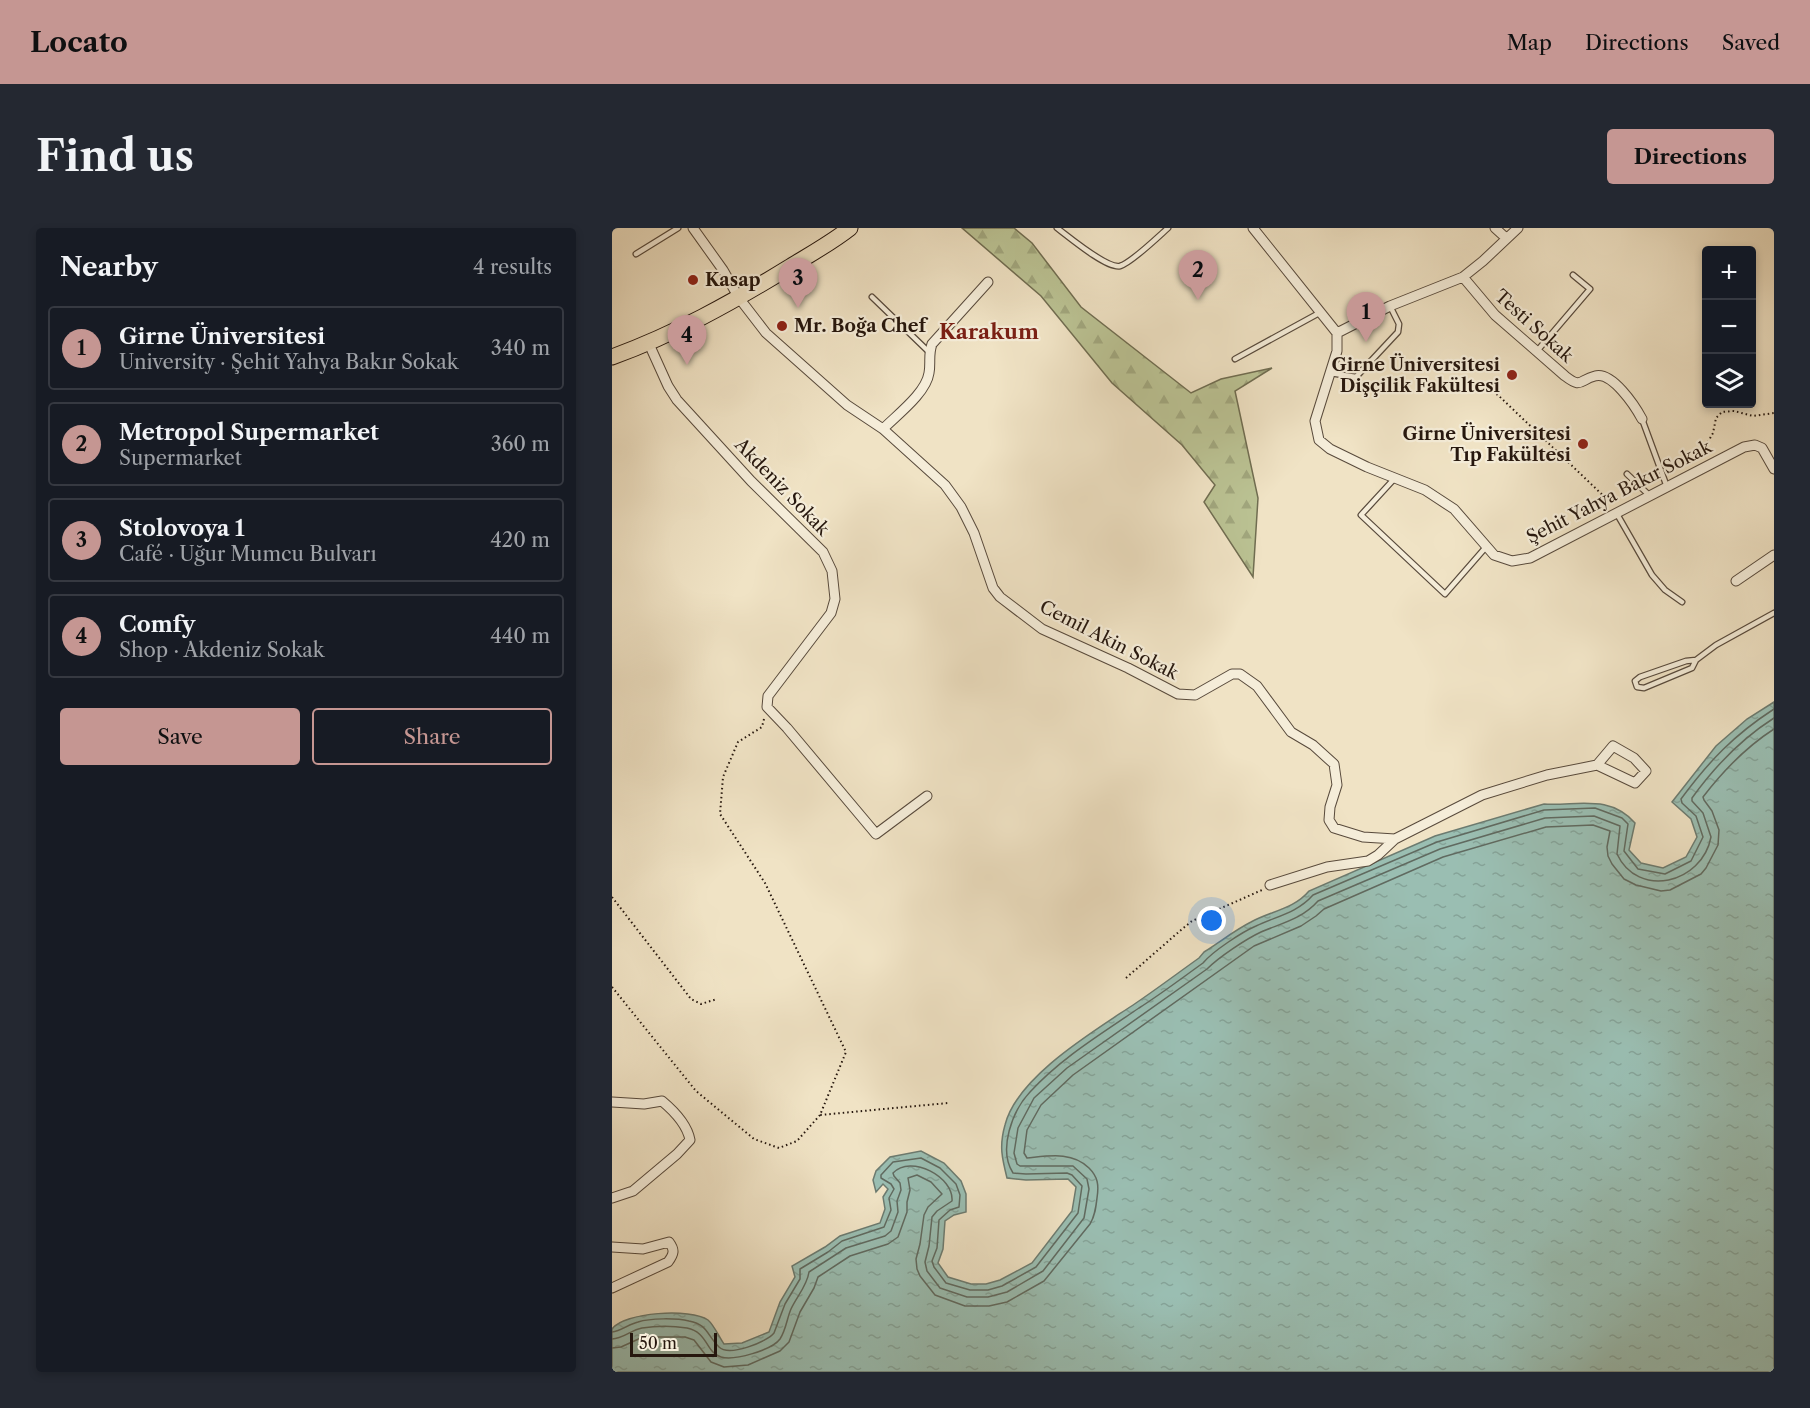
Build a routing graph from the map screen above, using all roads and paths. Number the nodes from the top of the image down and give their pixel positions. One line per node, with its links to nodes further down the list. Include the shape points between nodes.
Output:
1 (678, 228): 10 (lane)
2 (693, 228): 15 (street, Cemil Akin Sokak)
3 (850, 228): 15 (main road)
4 (1057, 228): 5 (lane, via 1107,264 1119,267)
5 (1168, 228)
6 (1253, 228): 17 (street)
7 (1496, 228): 9 (street)
8 (1518, 228): 9 (street)
9 (1506, 238): 12 (street)
10 (636, 254)
11 (1573, 275): 20 (lane, via 1590,289)
12 (1463, 278): 16 (street); 20 (street, Testi Sokak, via 1496,315)
13 (988, 282): 21 (street)
14 (872, 297): 21 (lane)
15 (739, 298): 19 (main road); 28 (street, Cemil Akin Sokak, via 766,333 801,365 847,405)
16 (1390, 306): 18 (street); 24 (lane, via 1398,333 1356,377)
17 (1321, 312): 18 (street); 23 (lane)
18 (1337, 333): 24 (street, Şehit Yahya Bakır Sokak, via 1337,351)
19 (649, 344): 22 (main road); 42 (street, Akdeniz Sokak, via 677,400 823,552 832,571 835,599 831,613 768,696)
20 (1537, 351): 27 (street, Testi Sokak, via 1574,382 1596,375 1607,377)
21 (929, 352): 28 (street, via 930,372 925,388)
22 (612, 357)
23 (1235, 358)
24 (1330, 373): 32 (street, Şehit Yahya Bakır Sokak, via 1315,421 1319,440 1330,450)
25 (1472, 383): 35 (path, via 1499,396)
26 (1774, 413): 31 (path, via 1753,416 1722,412)
27 (1642, 418): 33 (lane)
28 (883, 429): 45 (street, Cemil Akin Sokak, via 945,485 961,507 1000,597 1042,629 1178,694 1195,695 1232,674 1240,674 1257,686 1291,732 1334,764 1337,785 1329,820 1334,828 1363,837)
29 (1774, 468): 31 (street, Şehit Yahya Bakır Sokak, via 1762,448 1755,445)
30 (1627, 474): 34 (lane)
31 (1689, 475): 33 (street, Şehit Yahya Bakır Sokak)
32 (1395, 478): 36 (street, Şehit Yahya Bakır Sokak, via 1425,490 1454,510); 36 (lane, via 1361,515 1445,594)
33 (1667, 487): 34 (street, Şehit Yahya Bakır Sokak)
34 (1650, 496): 35 (street, Şehit Yahya Bakır Sokak)
35 (1618, 513): 36 (street, Şehit Yahya Bakır Sokak, via 1530,558 1512,561 1494,555); 39 (lane, via 1652,575)
36 (1486, 547)
37 (1774, 555): 38 (street)
38 (1736, 581)
39 (1683, 602)
40 (1774, 613): 41 (lane)
41 (1696, 660): 41 (lane, via 1692,668 1644,688 1637,687 1635,681 1640,676)
42 (767, 707): 44 (street, via 876,834); 53 (path, via 762,727 738,742 723,777 720,814 765,883 846,1052)
43 (1598, 765): 43 (street, via 1635,783 1646,771 1634,758 1613,746); 45 (street, via 1547,775 1482,795)
44 (927, 796)
45 (1395, 839): 46 (street, via 1368,861 1327,867)
46 (1270, 885): 48 (path, via 1192,921)
47 (612, 897): 50 (path, via 691,999 701,1004)
48 (1126, 978)
49 (612, 987): 53 (path, via 696,1091 754,1139 779,1148 797,1141)
50 (717, 999)
51 (612, 1102): 54 (street, via 662,1101 673,1111 690,1140 633,1191)
52 (948, 1103): 53 (path)
53 (820, 1115)
54 (612, 1198)
55 (612, 1247): 56 (street, via 643,1249 669,1242 674,1248 668,1262)
56 (612, 1288)

